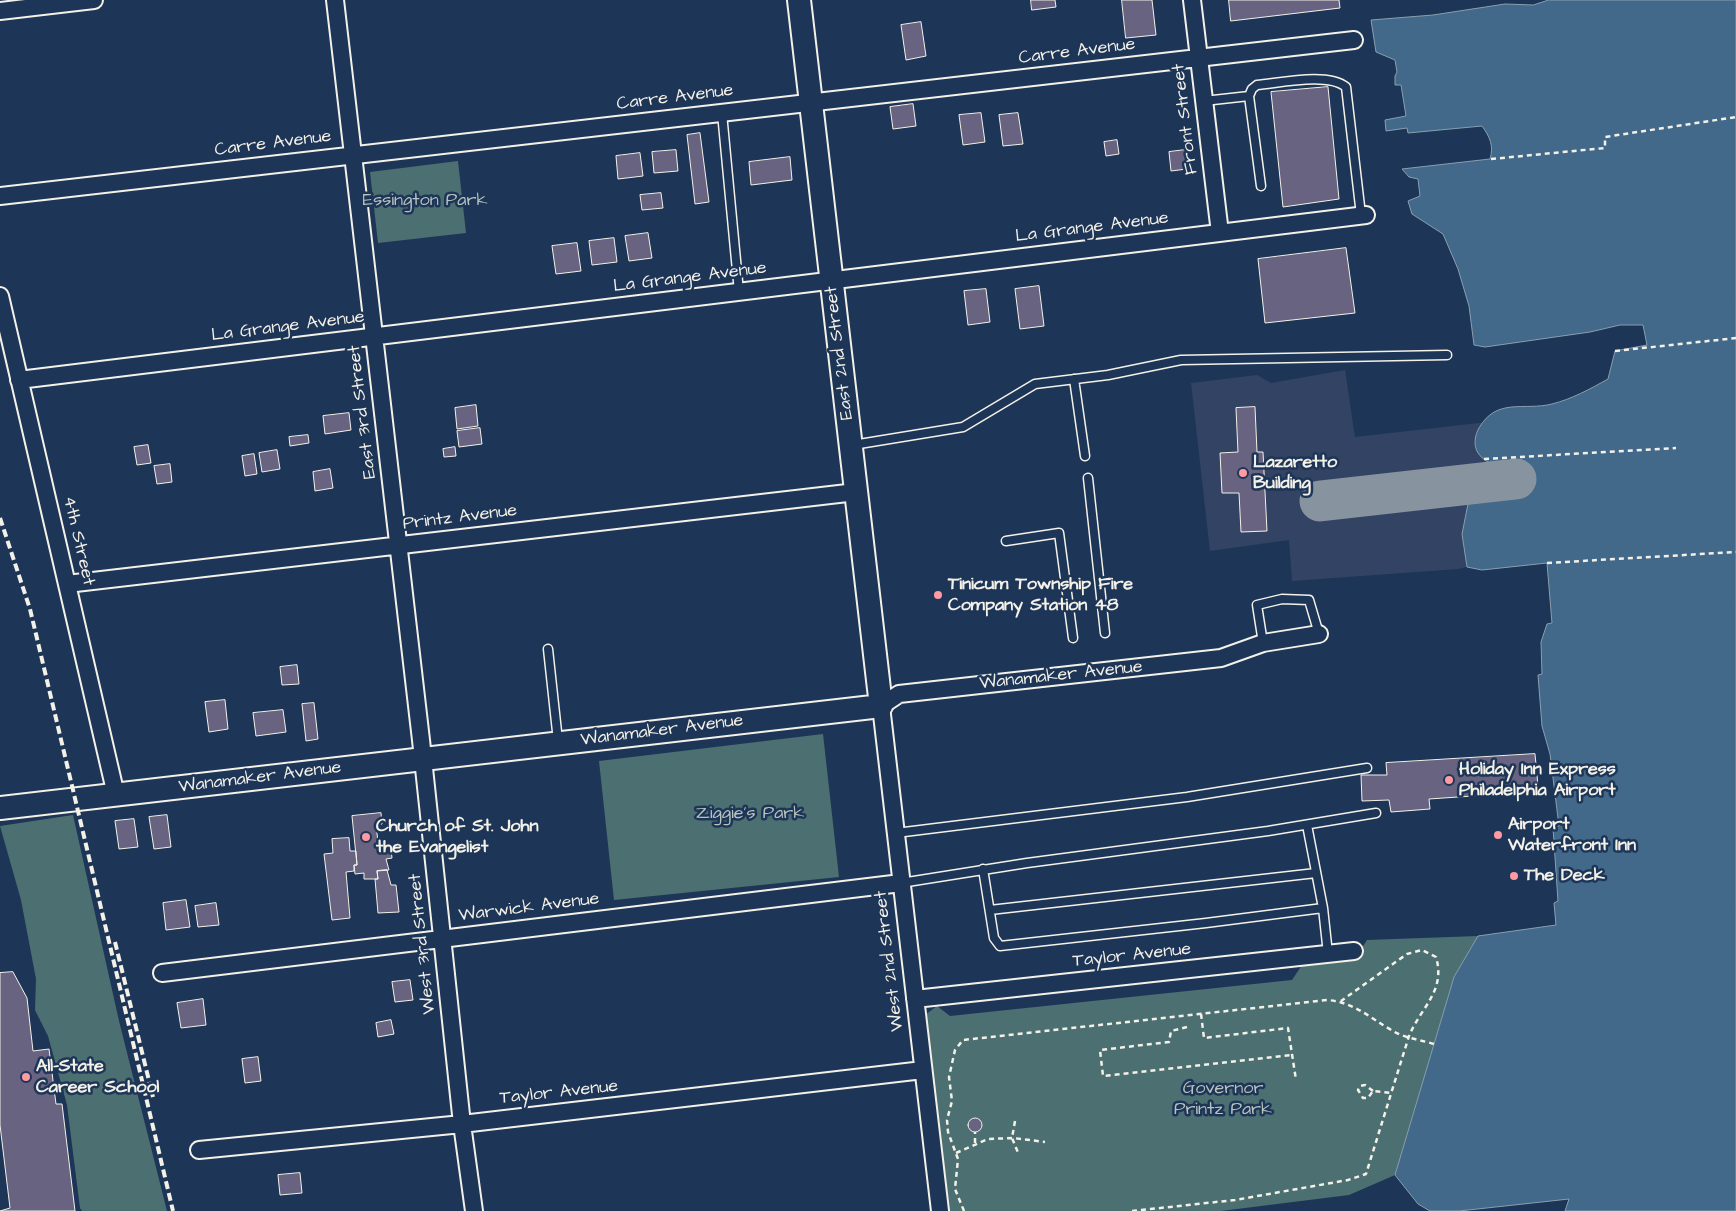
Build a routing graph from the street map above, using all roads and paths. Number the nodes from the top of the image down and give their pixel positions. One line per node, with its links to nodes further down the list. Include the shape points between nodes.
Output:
1 (94, 0): 5 (street)
2 (335, 0): 13 (street, East 3rd Street)
3 (800, 0): 10 (street, East 2nd Street)
4 (1192, 0): 7 (street, Front Street)
5 (0, 11)
6 (1354, 40): 7 (street, Carre Avenue)
7 (1199, 58): 9 (street, Front Street); 10 (street, Carre Avenue)
8 (1249, 96): 9 (lane); 15 (lane); 17 (lane, via 1257,85 1266,84 1328,79 1346,87)
9 (1204, 101): 18 (street, Front Street)
10 (811, 102): 11 (street, Carre Avenue); 19 (street, East 2nd Street)
11 (722, 113): 13 (street, Carre Avenue); 20 (lane)
12 (1736, 118): 14 (path, via 1605,137 1605,148)
13 (353, 155): 16 (street, Carre Avenue); 22 (street, East 3rd Street)
14 (1491, 159)
15 (1261, 186)
16 (0, 196)
17 (1364, 215): 18 (street, La Grange Avenue)
18 (1220, 233): 19 (street, La Grange Avenue)
19 (832, 280): 20 (street, La Grange Avenue); 28 (street, East 2nd Street)
20 (739, 292): 22 (street, La Grange Avenue)
21 (0, 296): 26 (street, 4th Street)
22 (374, 337): 26 (street, La Grange Avenue); 35 (street, East 3rd Street)
23 (1736, 338): 24 (path)
24 (1615, 351)
25 (1447, 355): 27 (lane, via 1181,360)
26 (19, 380): 38 (street, 4th Street)
27 (1074, 380): 28 (lane, via 1036,384 963,427); 30 (lane)
28 (851, 446): 33 (street, East 2nd Street)
29 (1676, 448): 31 (path)
30 (1085, 456)
31 (1484, 459)
32 (1088, 478): 39 (lane)
33 (856, 492): 35 (street, Printz Avenue); 44 (street, East 2nd Street)
34 (1006, 541): 41 (lane, via 1059,533)
35 (398, 545): 38 (street, Printz Avenue); 46 (street, East 3rd Street)
36 (1736, 552): 37 (path)
37 (1546, 563)
38 (68, 584): 48 (street, 4th Street)
39 (1105, 633)
40 (1319, 634): 42 (street, Wanamaker Avenue); 42 (lane, via 1309,600 1282,599 1257,606)
41 (1073, 638)
42 (1263, 643): 44 (street, Wanamaker Avenue, via 1221,658 899,694)
43 (548, 649): 45 (lane)
44 (881, 706): 45 (street, Wanamaker Avenue); 52 (street, West 2nd Street)
45 (558, 743): 46 (street, Wanamaker Avenue)
46 (423, 759): 48 (street, Wanamaker Avenue); 58 (street, West 3rd Street)
47 (1367, 768): 52 (lane, via 1187,797)
48 (116, 795): 49 (street, Wanamaker Avenue)
49 (0, 808)
50 (1376, 813): 51 (lane)
51 (1307, 825): 53 (lane); 54 (lane)
52 (896, 833): 55 (street, West 2nd Street)
53 (983, 870): 55 (lane); 57 (lane)
54 (1316, 873): 56 (lane); 57 (lane)
55 (901, 883): 58 (street, Warwick Avenue); 62 (street, West 2nd Street)
56 (1323, 908): 57 (lane, via 1000,946 994,938); 60 (lane)
57 (990, 910)
58 (442, 939): 61 (street, Warwick Avenue); 74 (street, West 3rd Street)
59 (1354, 951): 60 (street, Taylor Avenue)
60 (1328, 954): 62 (street, Taylor Avenue)
61 (162, 973)
62 (915, 1000): 69 (street, West 2nd Street)
63 (1341, 1001): 64 (path); 66 (path, via 1355,1006 1394,1032); 66 (path, via 1407,954 1422,950 1436,957 1439,982)
64 (1202, 1014): 68 (path, via 1204,1038 1288,1028); 80 (path, via 963,1040 956,1050 949,1077 952,1100 948,1132)
65 (1187, 1027): 68 (path, via 1171,1030 1169,1042 1100,1050 1103,1076)
66 (1409, 1036): 67 (path); 72 (path)
67 (1434, 1044)
68 (1292, 1055): 70 (path)
69 (923, 1070): 74 (street, Taylor Avenue); 83 (street, West 2nd Street)
70 (1296, 1080)
71 (1372, 1091): 71 (path, via 1368,1098 1363,1098 1358,1090 1365,1085); 72 (path)
72 (1392, 1093): 85 (path, via 1366,1174 1235,1200)
73 (1015, 1121): 76 (path)
74 (462, 1124): 79 (street, Taylor Avenue); 82 (street, West 3rd Street)
75 (975, 1132): 78 (path)
76 (1012, 1138): 77 (path); 78 (path, via 988,1139); 81 (path)
77 (1045, 1142)
78 (975, 1144): 80 (path)
79 (199, 1150)
80 (956, 1153): 84 (path, via 956,1189)
81 (1019, 1155)
82 (474, 1211)
83 (940, 1211)
84 (964, 1211)
85 (1132, 1211)

